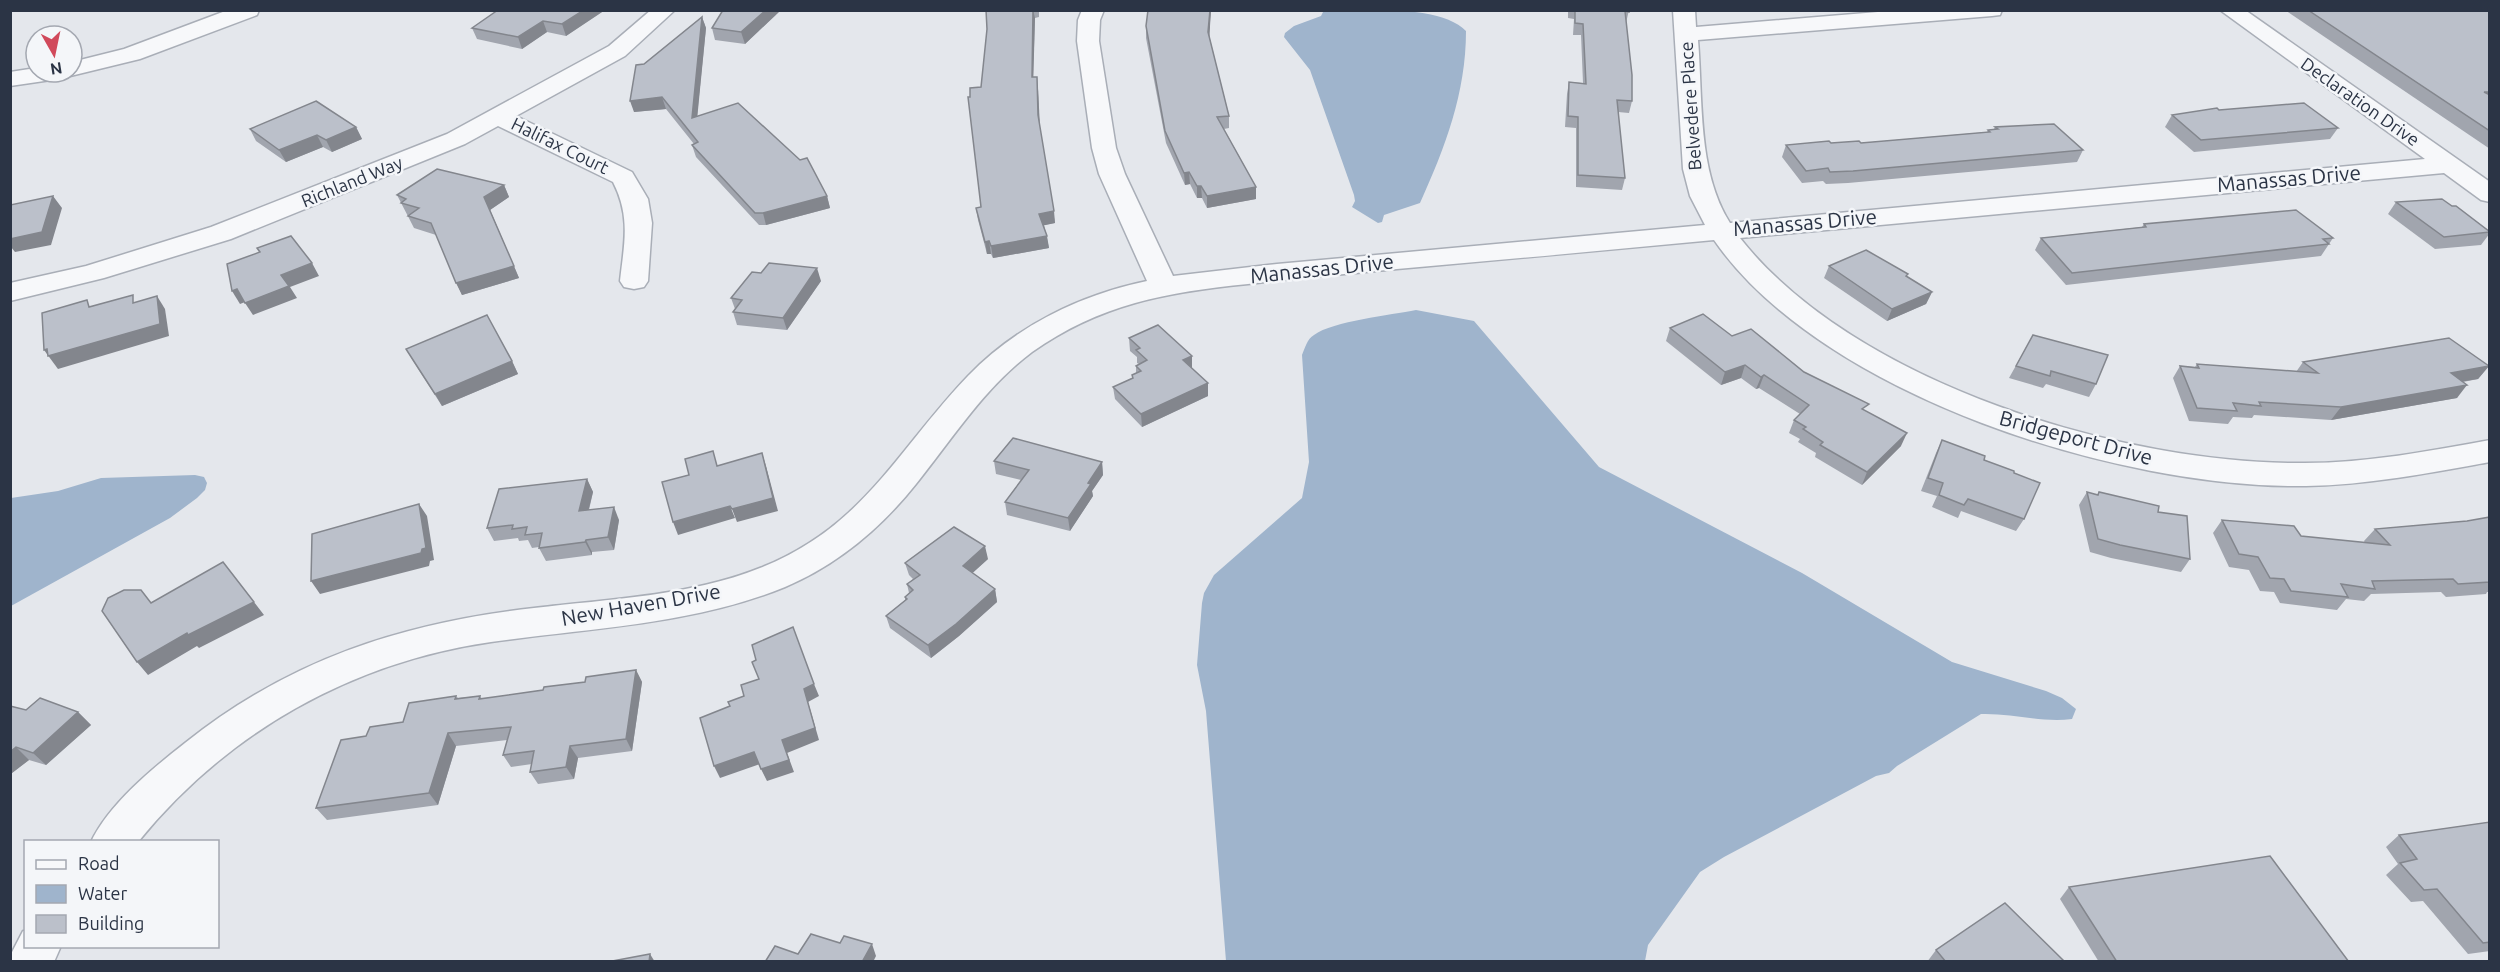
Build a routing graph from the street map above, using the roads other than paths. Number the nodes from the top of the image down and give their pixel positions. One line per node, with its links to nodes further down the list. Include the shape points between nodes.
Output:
1 (249, 10): 7 (street, via 132,54)
2 (665, 10): 8 (street, Richland Way, via 617,51)
3 (1093, 10): 13 (street, via 1088,41 1104,148)
4 (1992, 10): 6 (street)
5 (2230, 10): 9 (street, Declaration Drive)
6 (1685, 22): 11 (street, Belvedere Place, via 1696,176)
7 (84, 66)
8 (497, 116): 12 (street, Halifax Court, via 623,177 635,199 639,223); 14 (street, Richland Way, via 456,139 263,218 94,272)
9 (2448, 165): 10 (street, Declaration Drive); 11 (street, Manassas Drive)
10 (2490, 194)
11 (1721, 231): 13 (street, Manassas Drive); 15 (street, Bridgeport Drive, via 1760,280 1802,315 1866,357 1945,398 2047,434 2146,459 2256,473 2354,472)
12 (634, 281)
13 (1163, 285): 16 (street, New Haven Drive, via 1094,306 1051,326 1008,356 980,382 876,508 801,564 706,597 420,642 332,670 263,708 212,743 156,792)
14 (10, 292)
15 (2490, 451)
16 (114, 840)
17 (38, 948): 18 (street)
18 (30, 962)

